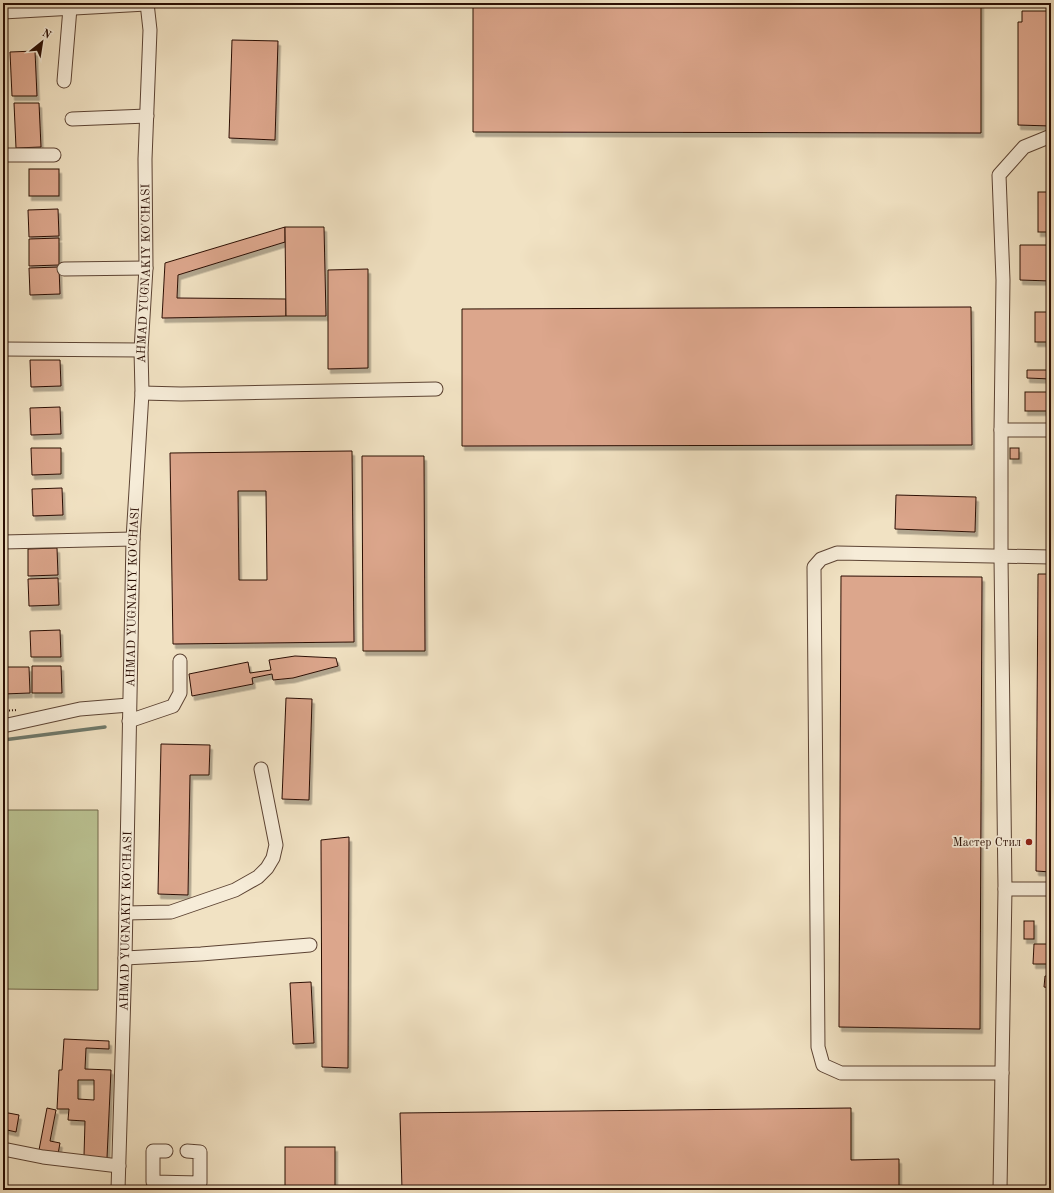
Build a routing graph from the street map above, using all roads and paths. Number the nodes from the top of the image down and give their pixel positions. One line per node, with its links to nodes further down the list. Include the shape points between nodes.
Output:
1 (147, 4): 2 (street, AHMAD YUGNAKIY KO'CHASI); 5 (street, AHMAD YUGNAKIY KO'CHASI, via 150,30)
2 (70, 8): 3 (street, AHMAD YUGNAKIY KO'CHASI); 4 (street)
3 (3, 12)
4 (64, 81)
5 (147, 116): 6 (street); 10 (street, AHMAD YUGNAKIY KO'CHASI)
6 (72, 120)
7 (1051, 136): 16 (street, via 1024,147 999,175 1003,280)
8 (3, 155): 9 (street)
9 (54, 155)
10 (146, 268): 11 (street); 13 (street, AHMAD YUGNAKIY KO'CHASI)
11 (64, 269)
12 (3, 349): 13 (street)
13 (141, 350): 15 (street, AHMAD YUGNAKIY KO'CHASI)
14 (436, 389): 15 (street)
15 (142, 394): 18 (street, AHMAD YUGNAKIY KO'CHASI)
16 (1001, 430): 17 (street); 20 (street)
17 (1051, 430)
18 (133, 539): 19 (street); 23 (street, AHMAD YUGNAKIY KO'CHASI)
19 (3, 542)
20 (1001, 557): 21 (street); 27 (street); 32 (street, via 838,553 821,559 814,568 818,1047 824,1065 841,1073)
21 (1051, 557)
22 (180, 660): 24 (street, via 180,693 173,706)
23 (129, 705): 24 (street, AHMAD YUGNAKIY KO'CHASI); 25 (street, via 80,709)
24 (129, 721): 29 (street, AHMAD YUGNAKIY KO'CHASI)
25 (3, 726)
26 (261, 769): 29 (street, via 276,845 267,868 258,877 235,890 171,912)
27 (1005, 889): 28 (street); 32 (street)
28 (1051, 889)
29 (126, 913): 31 (street, AHMAD YUGNAKIY KO'CHASI)
30 (310, 945): 31 (street)
31 (125, 958): 36 (street, AHMAD YUGNAKIY KO'CHASI)
32 (1002, 1073): 39 (street)
33 (3, 1149): 36 (street)
34 (166, 1151): 37 (street, via 153,1151)
35 (187, 1151): 37 (street, via 200,1152 200,1183)
36 (119, 1166): 38 (street, AHMAD YUGNAKIY KO'CHASI)
37 (150, 1186)
38 (118, 1190)
39 (1000, 1190)

